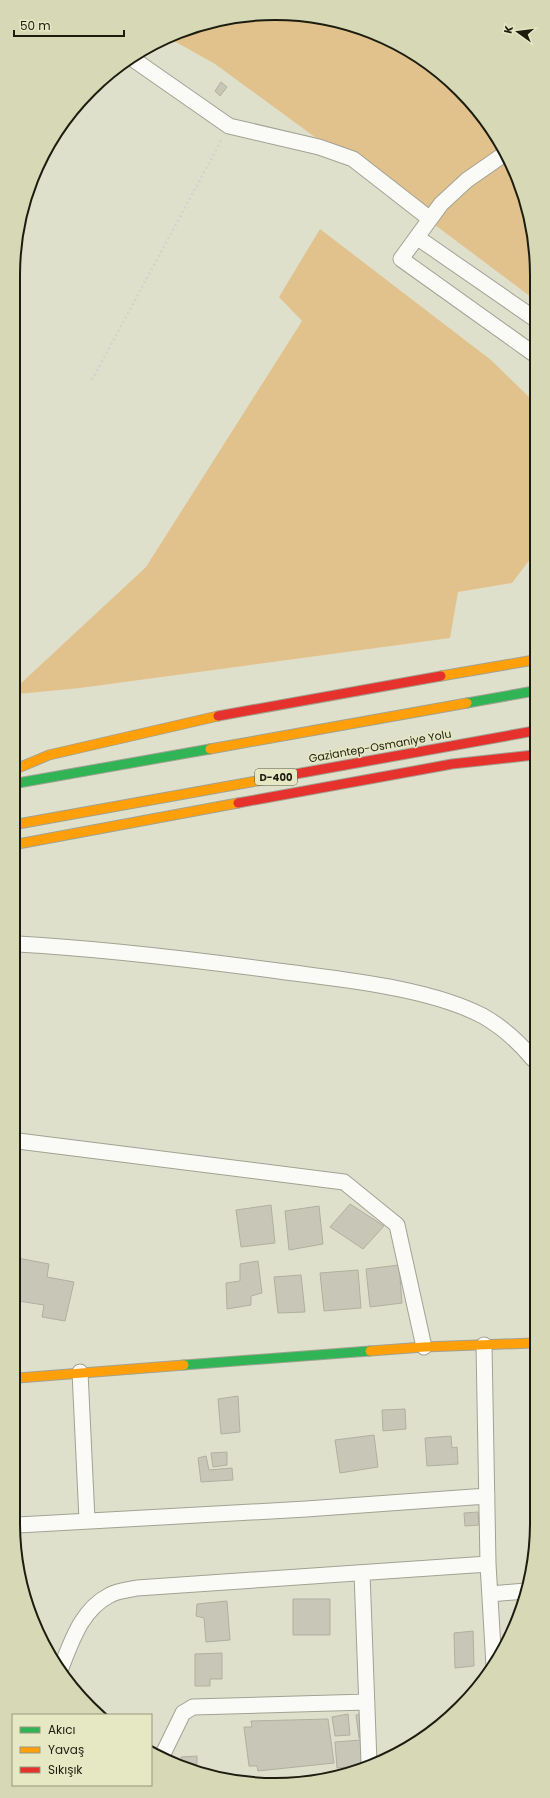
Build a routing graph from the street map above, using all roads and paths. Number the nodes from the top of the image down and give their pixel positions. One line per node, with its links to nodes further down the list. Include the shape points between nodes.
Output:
1 (136, 61): 2 (street)
2 (229, 126): 4 (street, via 319,147 353,159); 8 (path)
3 (501, 157): 4 (street, via 468,180 441,204)
4 (430, 219): 5 (street)
5 (418, 238): 6 (street); 7 (street, via 401,259)
6 (530, 316)
7 (530, 351)
8 (92, 380)
9 (530, 661): 13 (main road, via 200,719 49,755)
10 (530, 692): 14 (main road)
11 (530, 732): 15 (main road, Gaziantep-Osmaniye Yolu / D-400)
12 (530, 755): 16 (main road, via 452,764)
13 (20, 767)
14 (20, 783)
15 (20, 824)
16 (20, 844)
17 (20, 944): 18 (street, via 172,957 356,981 435,998 482,1016 518,1041)
18 (530, 1055)
19 (20, 1141): 22 (street, via 344,1182 397,1225)
20 (530, 1343): 21 (main road)
21 (484, 1345): 22 (main road); 25 (street)
22 (424, 1347): 23 (main road)
23 (80, 1372): 24 (main road); 26 (street)
24 (20, 1378)
25 (487, 1496): 26 (street, via 306,1509); 28 (street)
26 (87, 1520): 27 (street)
27 (20, 1525)
28 (488, 1564): 29 (street); 31 (street)
29 (362, 1573): 33 (street, via 137,1588 111,1594 92,1606 75,1632); 34 (street)
30 (520, 1591): 31 (street)
31 (490, 1594): 32 (street)
32 (493, 1654)
33 (61, 1661)
34 (367, 1702): 35 (street, via 193,1707 183,1713); 36 (street)
35 (164, 1753)
36 (369, 1760)

